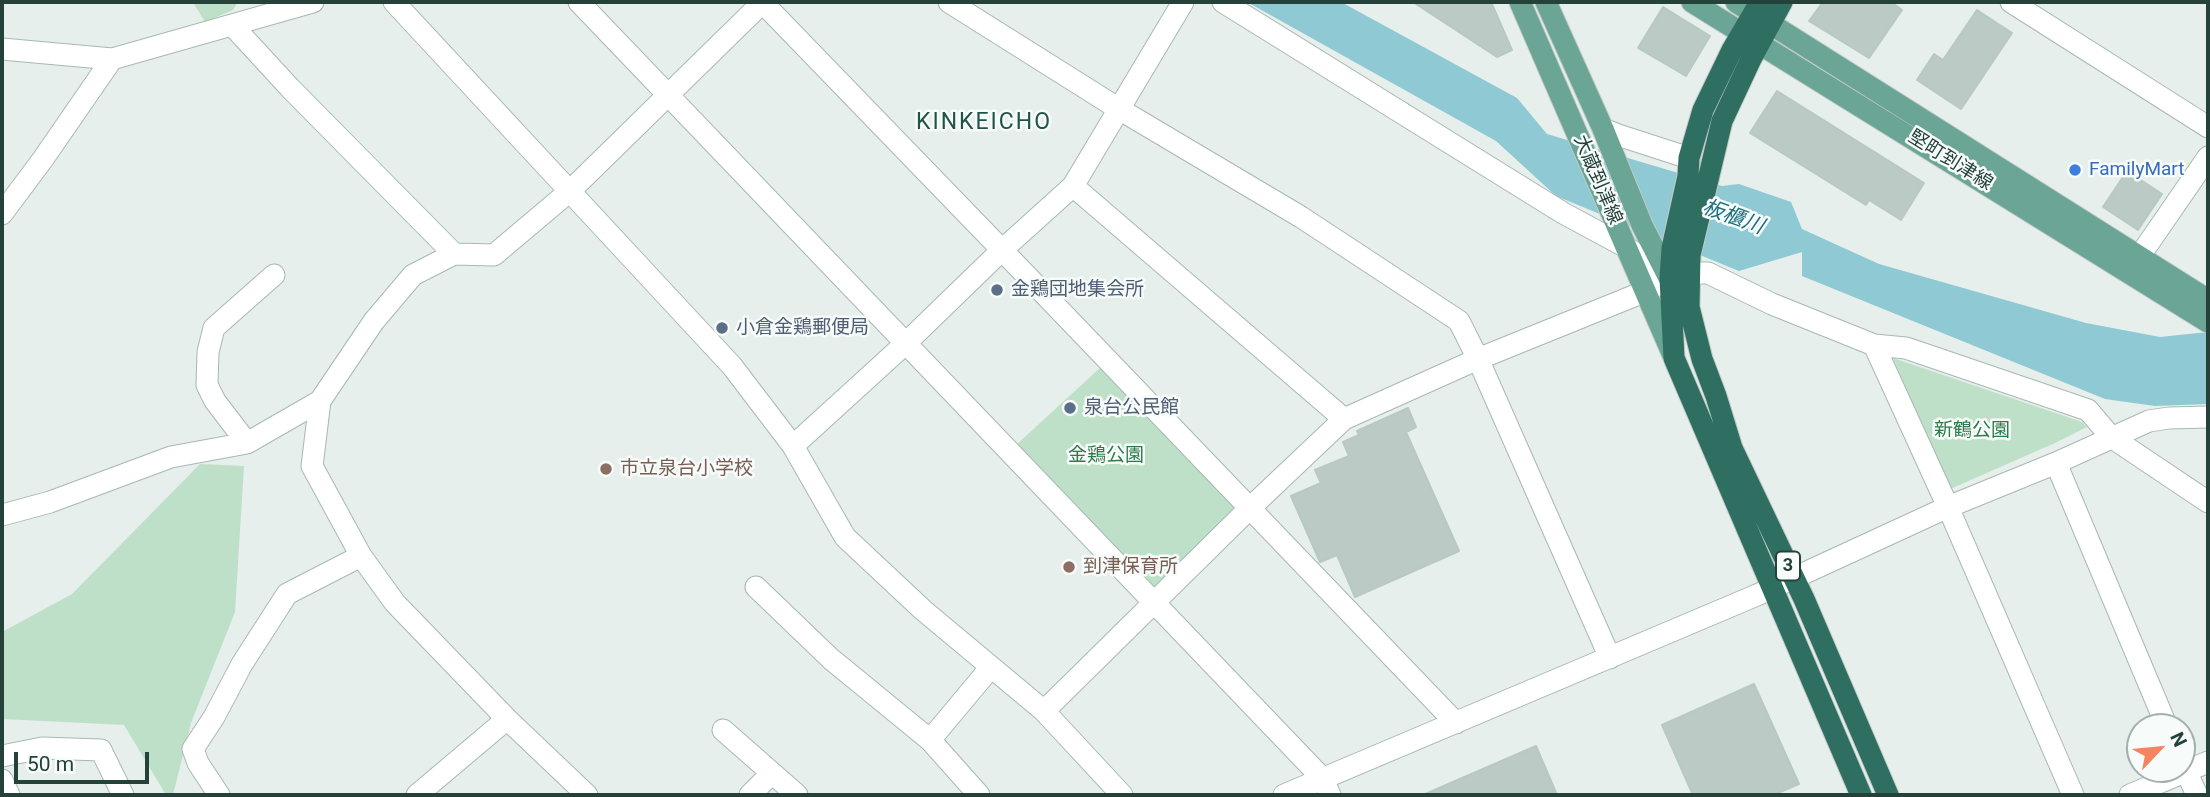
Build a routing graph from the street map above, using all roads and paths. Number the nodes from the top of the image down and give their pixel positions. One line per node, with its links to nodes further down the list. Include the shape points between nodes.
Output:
1 (313, 2): 14 (street)
2 (394, 2): 26 (street)
3 (579, 2): 19 (street)
4 (762, 2): 19 (street); 29 (street)
5 (949, 2): 20 (street)
6 (1183, 2): 20 (street)
7 (1223, 2): 28 (street, via 1563,213)
8 (1520, 2): 28 (main road, 大蔵到津線)
9 (1546, 2): 22 (main road, 大蔵到津線)
10 (1692, 2): 15 (main road, 堅町到津線)
11 (1782, 2): 13 (highway, 3)
12 (2011, 2): 21 (street)
13 (1755, 9): 15 (highway, 3); 16 (highway, 3); 32 (main road, 堅町到津線, via 1787,35 1957,140)
14 (232, 25): 18 (street); 30 (street)
15 (1740, 33): 16 (main road, 堅町到津線); 24 (highway, 3, via 1703,110)
16 (1759, 45): 24 (highway, 3); 32 (main road, 堅町到津線)
17 (2, 49): 18 (street)
18 (112, 59): 27 (street)
19 (668, 95): 26 (street); 36 (street)
20 (1119, 109): 25 (street); 39 (street, via 1312,224 1459,321)
21 (2208, 127)
22 (1605, 135): 24 (street, via 1618,135); 31 (main road, 大蔵到津線, via 1642,225)
23 (2208, 157): 32 (street)
24 (1694, 172): 31 (highway, 3)
25 (1073, 186): 29 (street); 42 (street)
26 (571, 190): 30 (street, via 494,255); 45 (street, via 732,366)
27 (4, 207)
28 (1626, 247): 31 (street); 34 (main road, 大蔵到津線)
29 (1002, 250): 36 (street); 49 (street)
30 (454, 254): 40 (street, via 413,275 374,321)
31 (1680, 263): 34 (street); 37 (street); 38 (highway, 3); 52 (highway, 3, via 1694,335 1732,448)
32 (2135, 265): 35 (main road, 堅町到津線)
33 (274, 275): 44 (street, via 214,328 208,352 207,385)
34 (1646, 291): 38 (main road, 大蔵到津線); 39 (street)
35 (2208, 316)
36 (906, 343): 45 (street); 55 (street)
37 (1874, 345): 43 (street, via 1906,348 2088,410); 48 (street)
38 (1674, 358): 54 (highway, 3)
39 (1478, 359): 42 (street); 56 (street)
40 (320, 401): 44 (street); 51 (street, via 312,466)
41 (2208, 417): 43 (street, via 2149,421)
42 (1344, 419): 49 (street)
43 (2111, 437): 46 (street); 47 (street)
44 (247, 443): 50 (street, via 171,457)
45 (793, 446): 57 (street, via 845,537)
46 (2056, 463): 48 (street); 59 (street)
47 (2208, 502)
48 (1948, 507): 52 (street); 81 (street)
49 (1250, 508): 55 (street); 61 (street)
50 (2, 515)
51 (360, 556): 60 (street, via 395,603); 71 (street, via 287,594 242,664 193,749)
52 (1794, 578): 54 (street); 80 (highway, 3)
53 (757, 587): 63 (street, via 831,659)
54 (1771, 587): 56 (street); 79 (highway, 3)
55 (1155, 603): 58 (street); 68 (street)
56 (1609, 658): 61 (street)
57 (991, 667): 58 (street); 63 (street)
58 (1044, 711): 77 (street)
59 (2161, 713)
60 (507, 719): 72 (street); 73 (street)
61 (1455, 723): 68 (street)
62 (723, 730): 65 (street)
63 (930, 740): 76 (street)
64 (2, 756): 70 (street, via 42,748 101,750)
65 (772, 773): 74 (street); 75 (street)
66 (2, 780): 69 (street)
67 (2153, 783): 82 (street)
68 (1326, 787): 78 (street)
69 (9, 795)
70 (123, 795)
71 (219, 795)
72 (417, 795)
73 (587, 795)
74 (750, 795)
75 (797, 795)
76 (979, 795)
77 (1122, 795)
78 (1284, 795)
79 (1861, 795)
80 (1888, 795)
81 (2073, 795)
82 (2130, 795)

